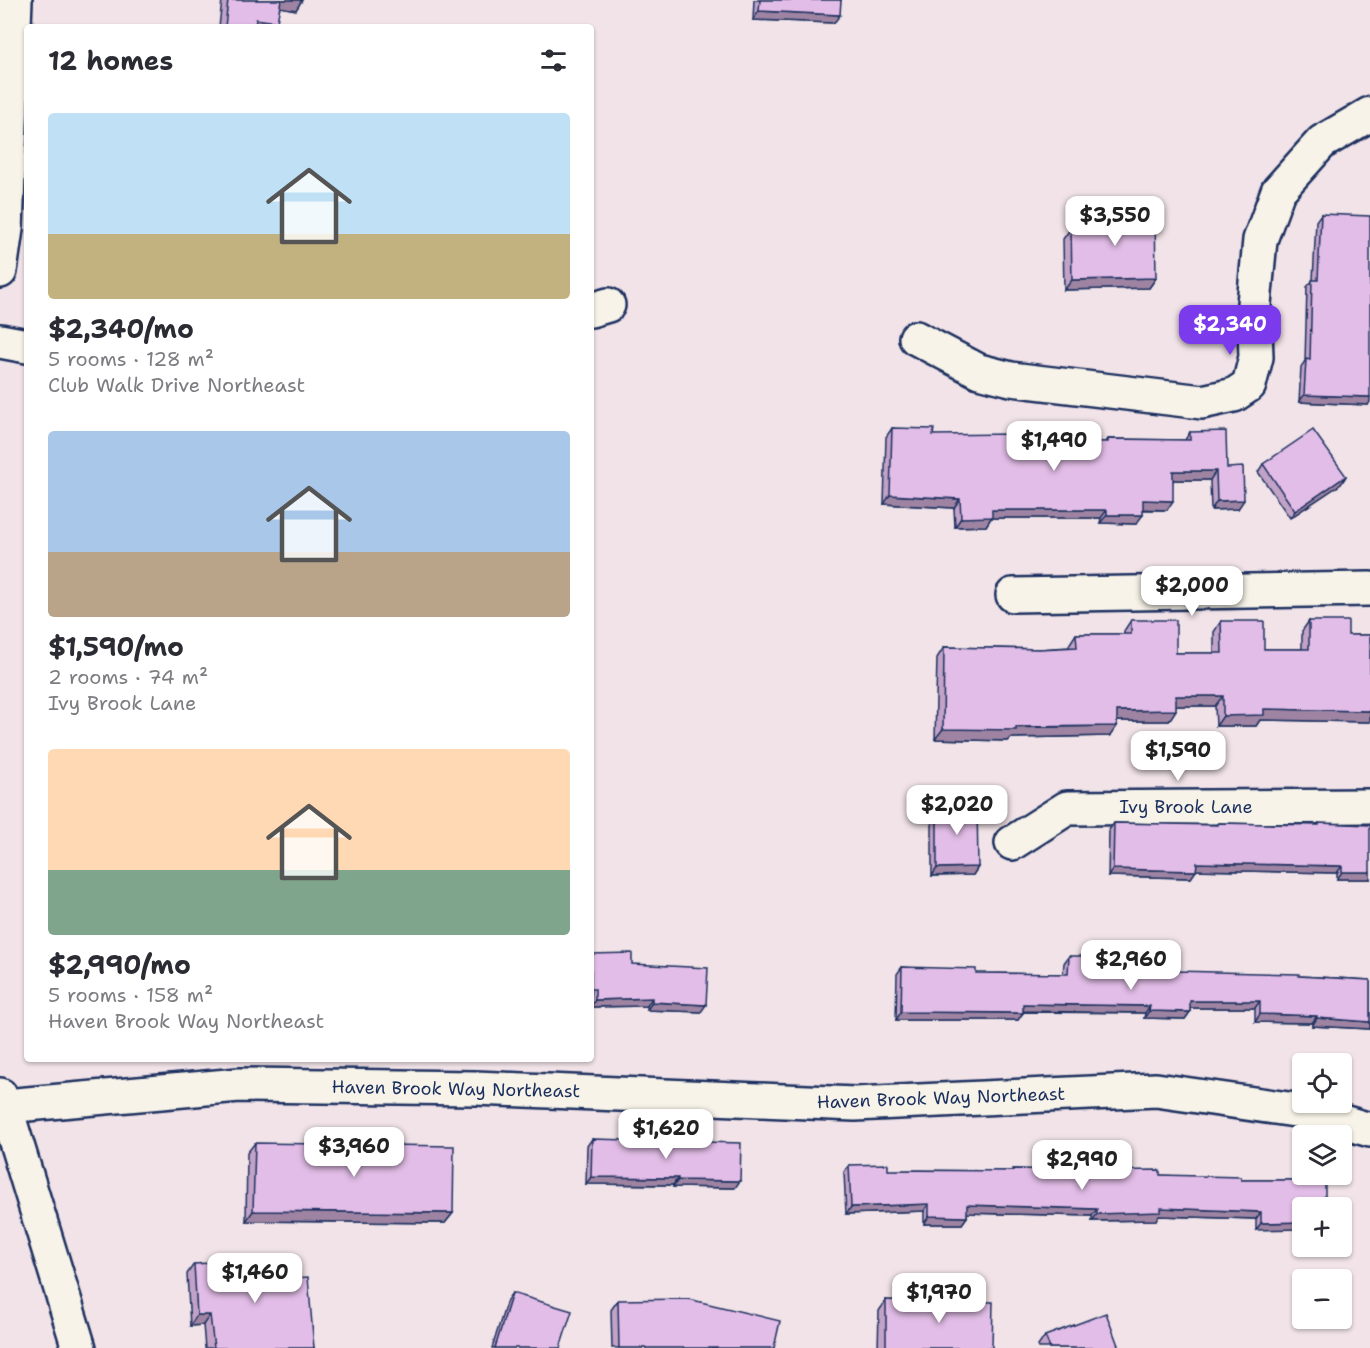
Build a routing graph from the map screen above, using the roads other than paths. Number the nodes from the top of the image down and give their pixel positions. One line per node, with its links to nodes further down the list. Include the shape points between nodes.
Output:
1 (15, 0): 3 (street, via 6,228)
2 (1370, 114): 4 (street, via 1323,142 1278,191 1260,240 1254,304 1256,357 1249,385 1234,395 1202,402 1011,379 979,371)
3 (0, 271)
4 (916, 338)
5 (0, 341): 6 (street)
6 (24, 345)
7 (1370, 589): 8 (street)
8 (1013, 595)
9 (1370, 806): 10 (street, Ivy Brook Lane, via 1067,808)
10 (1012, 843)
11 (3, 1100): 12 (street, Haven Brook Way Northeast, via 239,1086 475,1088 855,1104 1156,1090 1309,1112); 13 (street)
12 (1370, 1130)
13 (79, 1348)

